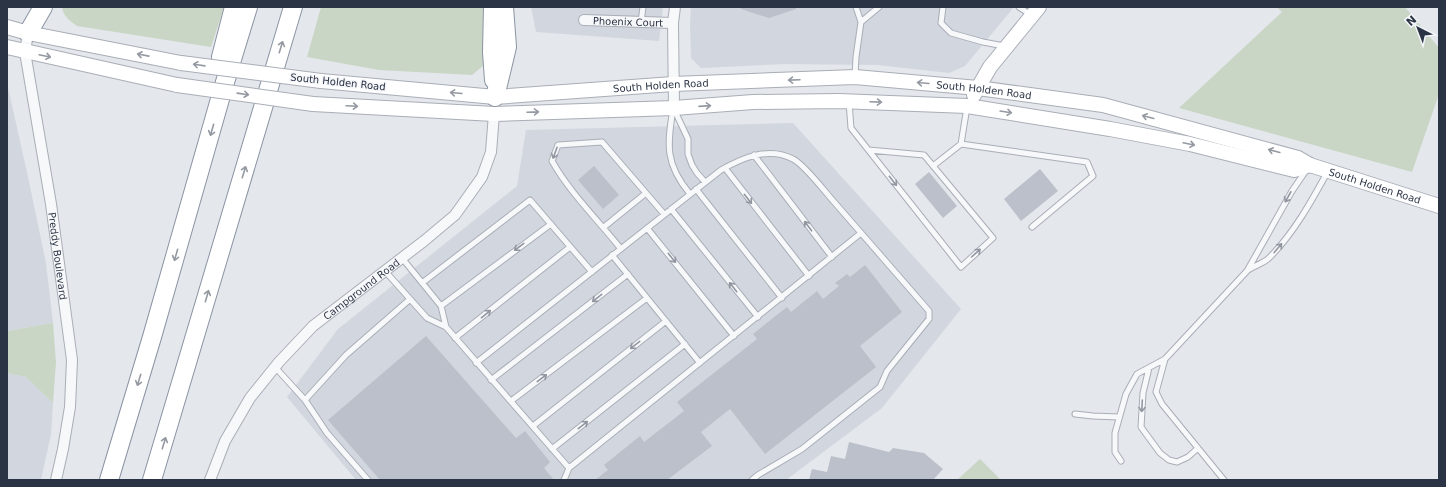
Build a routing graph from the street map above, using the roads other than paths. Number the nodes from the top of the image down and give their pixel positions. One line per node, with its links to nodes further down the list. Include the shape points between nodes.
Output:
1 (31, 7): 20 (highway)
2 (43, 7): 20 (highway)
3 (234, 7): 27 (highway, via 220,61)
4 (248, 7): 27 (highway)
5 (494, 7): 29 (highway)
6 (504, 7): 29 (highway, via 507,47)
7 (643, 7): 16 (lane)
8 (675, 7): 18 (street)
9 (856, 7): 17 (lane)
10 (879, 7): 17 (lane)
11 (943, 7): 21 (lane, via 941,23 951,33)
12 (1019, 7): 14 (lane)
13 (295, 9): 89 (highway, one-way to 13)
14 (1035, 11): 21 (street)
15 (584, 20): 16 (street, Phoenix Court)
16 (641, 22): 18 (street, Phoenix Court)
17 (861, 22): 24 (lane)
18 (673, 23): 25 (street)
19 (7, 27): 20 (street, South Holden Road)
20 (28, 33): 23 (street, Preddy Boulevard); 29 (street, South Holden Road, one-way to 20, bridge, via 181,62)
21 (1006, 46): 26 (street)
22 (7, 47): 23 (street, South Holden Road)
23 (25, 52): 29 (street, South Holden Road, one-way to 29, bridge, via 177,85 313,104); 87 (street, Preddy Boulevard, via 51,204 72,360 70,407)
24 (855, 77): 25 (street, South Holden Road, one-way to 25); 26 (street, South Holden Road, one-way to 24)
25 (673, 84): 29 (street, South Holden Road); 31 (street)
26 (978, 88): 30 (street); 35 (street, South Holden Road, one-way to 26, via 1298,158 1103,105)
27 (222, 92): 88 (highway, one-way to 88)
28 (849, 101): 30 (street, South Holden Road, one-way to 30); 31 (street, South Holden Road, one-way to 28, via 753,102); 33 (lane, via 852,128)
29 (494, 105): 31 (street, South Holden Road, one-way to 31); 55 (street, Campground Road, via 490,152 482,177 455,215)
30 (967, 106): 32 (lane); 35 (street, South Holden Road, one-way to 35, via 1190,144 1294,170)
31 (674, 108): 39 (lane, via 688,139 688,154 692,165); 42 (lane, via 668,138 670,155 677,177)
32 (961, 144): 36 (lane); 47 (lane, via 1087,162 1093,176)
33 (869, 150): 36 (lane, via 924,155); 36 (lane, one-way to 36, via 961,267 993,238)
34 (754, 155): 37 (lane); 50 (lane, via 771,153 794,159); 54 (lane, one-way to 34)
35 (1310, 165): 38 (street, South Holden Road); 57 (lane, one-way to 57, via 1292,191)
36 (933, 166)
37 (724, 168): 39 (lane); 60 (lane, one-way to 60)
38 (1328, 171): 43 (street, South Holden Road); 57 (lane, one-way to 38, via 1268,259 1297,225)
39 (705, 182): 40 (lane)
40 (696, 189): 42 (lane); 63 (lane)
41 (646, 193): 45 (lane); 48 (lane); 48 (lane, one-way to 48, via 602,142 558,145 552,161 561,178)
42 (690, 194): 44 (lane)
43 (1439, 206)
44 (671, 209): 45 (lane); 66 (lane, one-way to 44)
45 (664, 214): 49 (lane)
46 (551, 224): 51 (lane); 61 (lane, via 530,200); 65 (lane, one-way to 65)
47 (1032, 226)
48 (604, 227): 52 (lane)
49 (647, 228): 52 (lane); 69 (lane, one-way to 69)
50 (862, 233): 54 (lane); 93 (lane, via 929,311 929,319 887,371 880,387 802,450)
51 (570, 247): 58 (lane); 70 (lane, one-way to 51)
52 (621, 249): 53 (lane)
53 (612, 255): 58 (lane); 59 (lane)
54 (832, 257): 60 (lane)
55 (402, 258): 56 (street, Campground Road); 61 (lane)
56 (385, 271): 64 (lane); 75 (street, Campground Road, via 313,326)
57 (1247, 271): 72 (lane)
58 (592, 272): 73 (lane)
59 (628, 274): 62 (lane); 77 (lane, one-way to 77)
60 (809, 276): 63 (lane)
61 (422, 283): 65 (lane)
62 (648, 298): 67 (lane); 79 (lane, one-way to 62)
63 (782, 298): 66 (lane)
64 (409, 300): 68 (lane, via 427,318); 78 (lane, via 346,355)
65 (441, 306): 68 (lane)
66 (758, 317): 69 (lane)
67 (666, 321): 71 (lane); 82 (lane, one-way to 82)
68 (446, 328): 70 (lane)
69 (734, 336): 74 (lane)
70 (455, 338): 73 (lane)
71 (685, 344): 74 (lane); 84 (lane, one-way to 71)
72 (1165, 359): 76 (lane); 83 (lane, via 1156,392 1162,404)
73 (476, 363): 77 (lane)
74 (700, 363): 86 (lane)
75 (275, 367): 78 (lane); 90 (street, Campground Road, via 250,398 225,441)
76 (1149, 368): 81 (lane, via 1137,374 1126,394); 83 (lane, one-way to 83, via 1143,393 1141,427 1169,460 1177,462)
77 (491, 380): 79 (lane)
78 (305, 400): 91 (lane, via 327,433)
79 (511, 401): 82 (lane)
80 (1075, 414): 81 (lane)
81 (1119, 417): 85 (lane, via 1115,433 1115,452)
82 (533, 426): 84 (lane)
83 (1198, 448): 94 (lane)
84 (552, 449): 86 (lane)
85 (1121, 460)
86 (569, 468): 92 (lane)
87 (56, 480)
88 (109, 480)
89 (152, 480)
90 (210, 480)
91 (368, 480)
92 (564, 480)
93 (752, 480)
94 (1224, 480)

